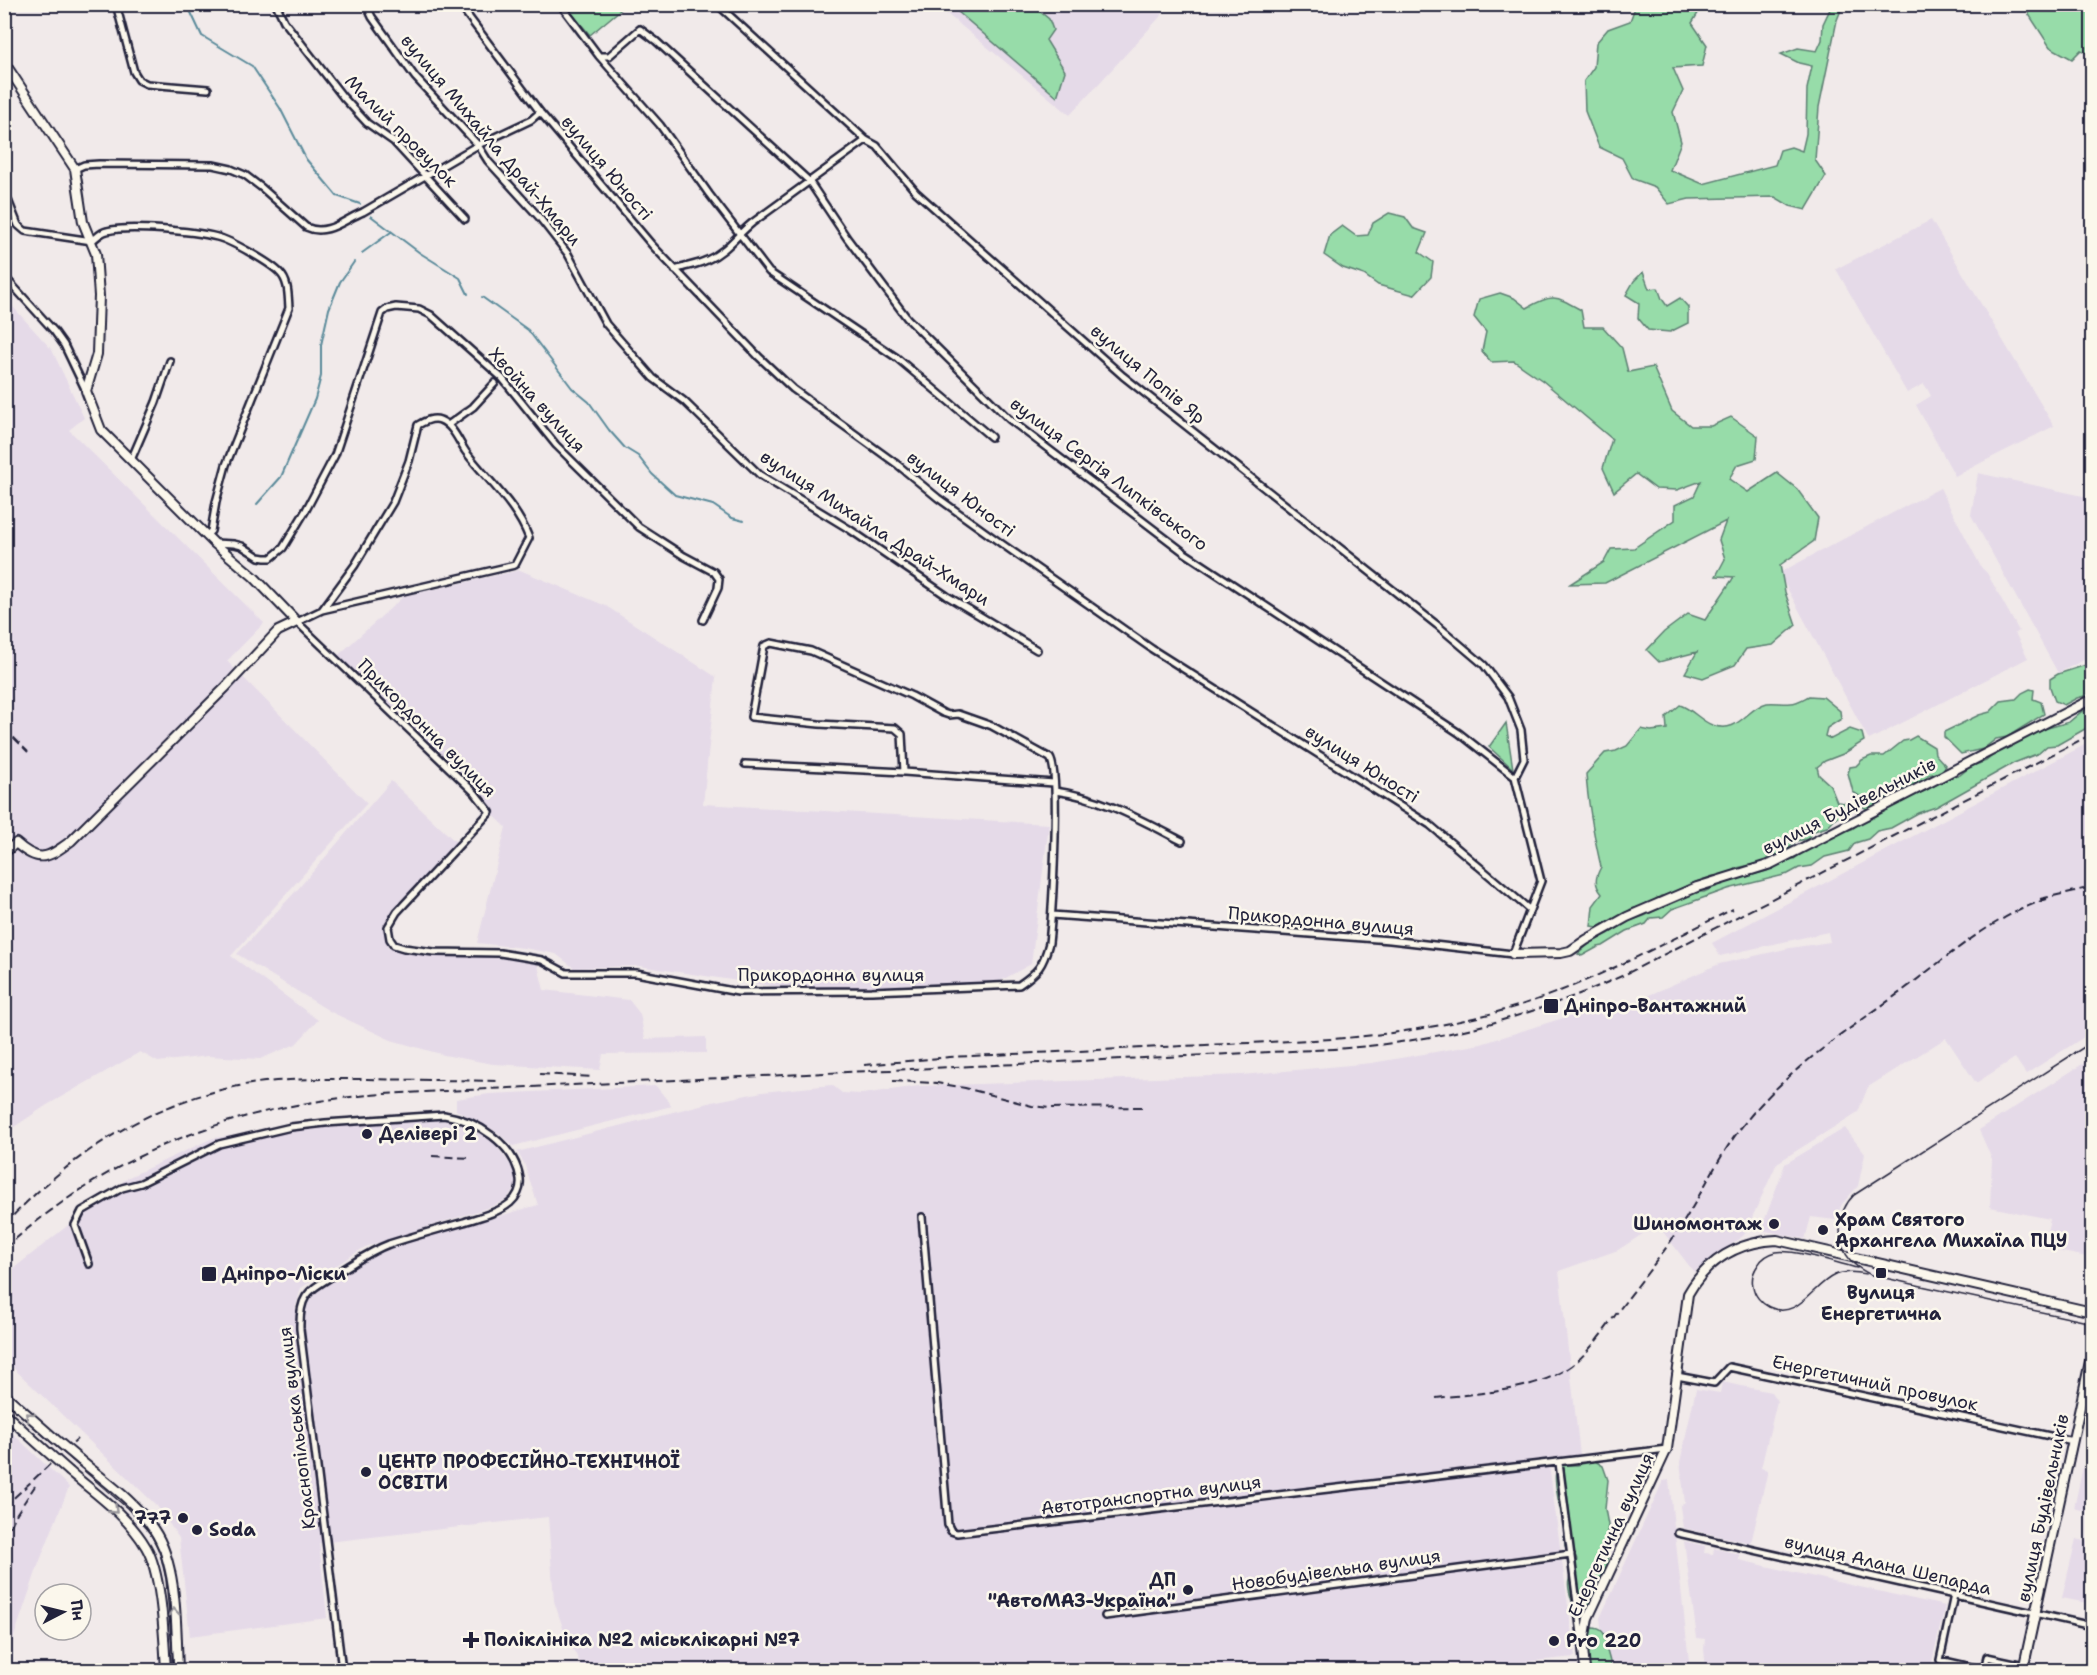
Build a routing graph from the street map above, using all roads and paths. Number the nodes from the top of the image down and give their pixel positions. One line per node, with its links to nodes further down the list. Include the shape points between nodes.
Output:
1 (116, 4): 9 (street, via 134,72 140,80 147,84)
2 (276, 4): 14 (street, Малий провулок, via 284,21 343,97)
3 (366, 4): 12 (street, вулиця Михайла Драй-Хмари, via 415,77)
4 (459, 4): 10 (street, вулиця Юності)
5 (560, 4): 7 (street)
6 (717, 4): 11 (street, вулиця Попів Яр)
7 (599, 56): 15 (street, вулиця Сергія Липківського, via 609,56 640,29); 18 (street, via 660,125)
8 (4, 62): 13 (street)
9 (208, 89)
10 (540, 112): 12 (street); 20 (street, вулиця Юності)
11 (866, 140): 15 (street); 37 (street, вулиця Попів Яр, via 877,146 916,192 1124,376 1484,665 1508,697 1521,730 1524,759)
12 (478, 145): 14 (street); 33 (street, вулиця Михайла Драй-Хмари, via 568,254 606,324 624,347 760,475)
13 (75, 169): 14 (street, via 99,164 213,165 245,176 306,227 320,231 335,228); 19 (street, via 83,222)
14 (426, 176): 17 (street, Малий провулок)
15 (808, 181): 18 (street); 37 (street, вулиця Сергія Липківського, via 908,318 1009,419 1185,553 1459,733)
16 (4, 190): 19 (street, via 18,225 26,231)
17 (465, 219)
18 (739, 233): 20 (street, via 730,245 707,260); 26 (street, via 769,272 897,358)
19 (92, 241): 24 (street, via 99,297 97,354); 28 (street, via 106,231 130,228 219,237 261,259 284,278 289,308 226,465)
20 (675, 270): 42 (street, вулиця Юності, via 793,389 938,498 1152,649 1430,825)
21 (4, 276): 24 (street, Прикордонна вулиця, via 59,338)
22 (170, 361): 27 (street)
23 (495, 383): 25 (street, via 473,407)
24 (86, 390): 27 (street, Прикордонна вулиця, via 101,430)
25 (448, 425): 30 (street, via 435,419 418,425 393,502); 30 (street, via 465,451 501,491 526,530 529,538 515,565)
26 (992, 437)
27 (131, 460): 28 (street, Прикордонна вулиця)
28 (207, 535): 29 (street, Прикордонна вулиця)
29 (214, 543): 31 (street, Хвойна вулиця, via 242,546 265,558 283,548 336,455 382,313 408,307 431,315 502,378 556,445 639,527 714,572 719,579 718,588); 32 (street, Прикордонна вулиця)
30 (322, 610): 32 (street)
31 (703, 620)
32 (297, 622): 41 (street, via 278,632 71,842 49,856 38,857 16,843); 43 (street, Прикордонна вулиця, via 475,793 490,812 397,912 388,927 394,945 434,952 500,953 543,960 566,973 636,973 738,992 1019,985 1036,973 1044,961)
33 (1037, 650)
34 (2092, 699): 44 (street, вулиця Будівельників, via 1772,864 1697,887 1627,917 1570,951)
35 (745, 764): 36 (street)
36 (904, 772): 38 (street); 38 (street, via 902,734 895,728 751,717 764,646 771,643 812,651 943,713 992,726 1050,758 1054,764)
37 (1515, 777): 42 (street, via 1541,881)
38 (1054, 783): 39 (street)
39 (1055, 791): 40 (street, via 1076,794 1130,814); 43 (street)
40 (1182, 842)
41 (4, 853)
42 (1530, 910): 44 (street)
43 (1052, 915): 44 (street, Прикордонна вулиця, via 1390,940)
44 (1513, 954)
45 (922, 1217): 54 (street, Автотранспортна вулиця, via 951,1531)
46 (89, 1264): 65 (street, Краснопільська вулиця, via 75,1225 82,1211 211,1147 291,1127 454,1116 497,1139 518,1167 519,1193 509,1204 368,1254 306,1294 300,1310)
47 (2092, 1312): 49 (street, Енергетична вулиця, via 1777,1240 1744,1245 1710,1265 1688,1294)
48 (2092, 1352): 52 (street, вулиця Будівельників)
49 (1677, 1376): 52 (street, Енергетичний провулок, via 1714,1383 1729,1367); 53 (street, Енергетична вулиця)
50 (4, 1394): 64 (street, one-way to 50, bridge, via 171,1578 159,1537 135,1507)
51 (4, 1413): 63 (street, one-way to 63, bridge, via 126,1522 142,1541 157,1579)
52 (2073, 1441): 58 (street, вулиця Будівельників)
53 (1667, 1449): 54 (street, Автотранспортна вулиця); 61 (street, Енергетична вулиця, via 1588,1618)
54 (1559, 1462): 56 (street, Енергетична вулиця)
55 (1678, 1533): 57 (street, вулиця Алана Шепарда)
56 (1571, 1554): 59 (street, Новобудівельна вулиця); 61 (street, Енергетична вулиця)
57 (1954, 1595): 58 (street, вулиця Алана Шепарда); 62 (street, via 1940,1660 1984,1670 1987,1657)
58 (2036, 1613): 60 (street, вулиця Алана Шепарда); 62 (street, вулиця Будівельників)
59 (1105, 1616)
60 (2092, 1626)
61 (1583, 1648): 66 (street, Енергетична вулиця)
62 (2024, 1668)
63 (166, 1671)
64 (178, 1671)
65 (342, 1671)
66 (1585, 1671)

